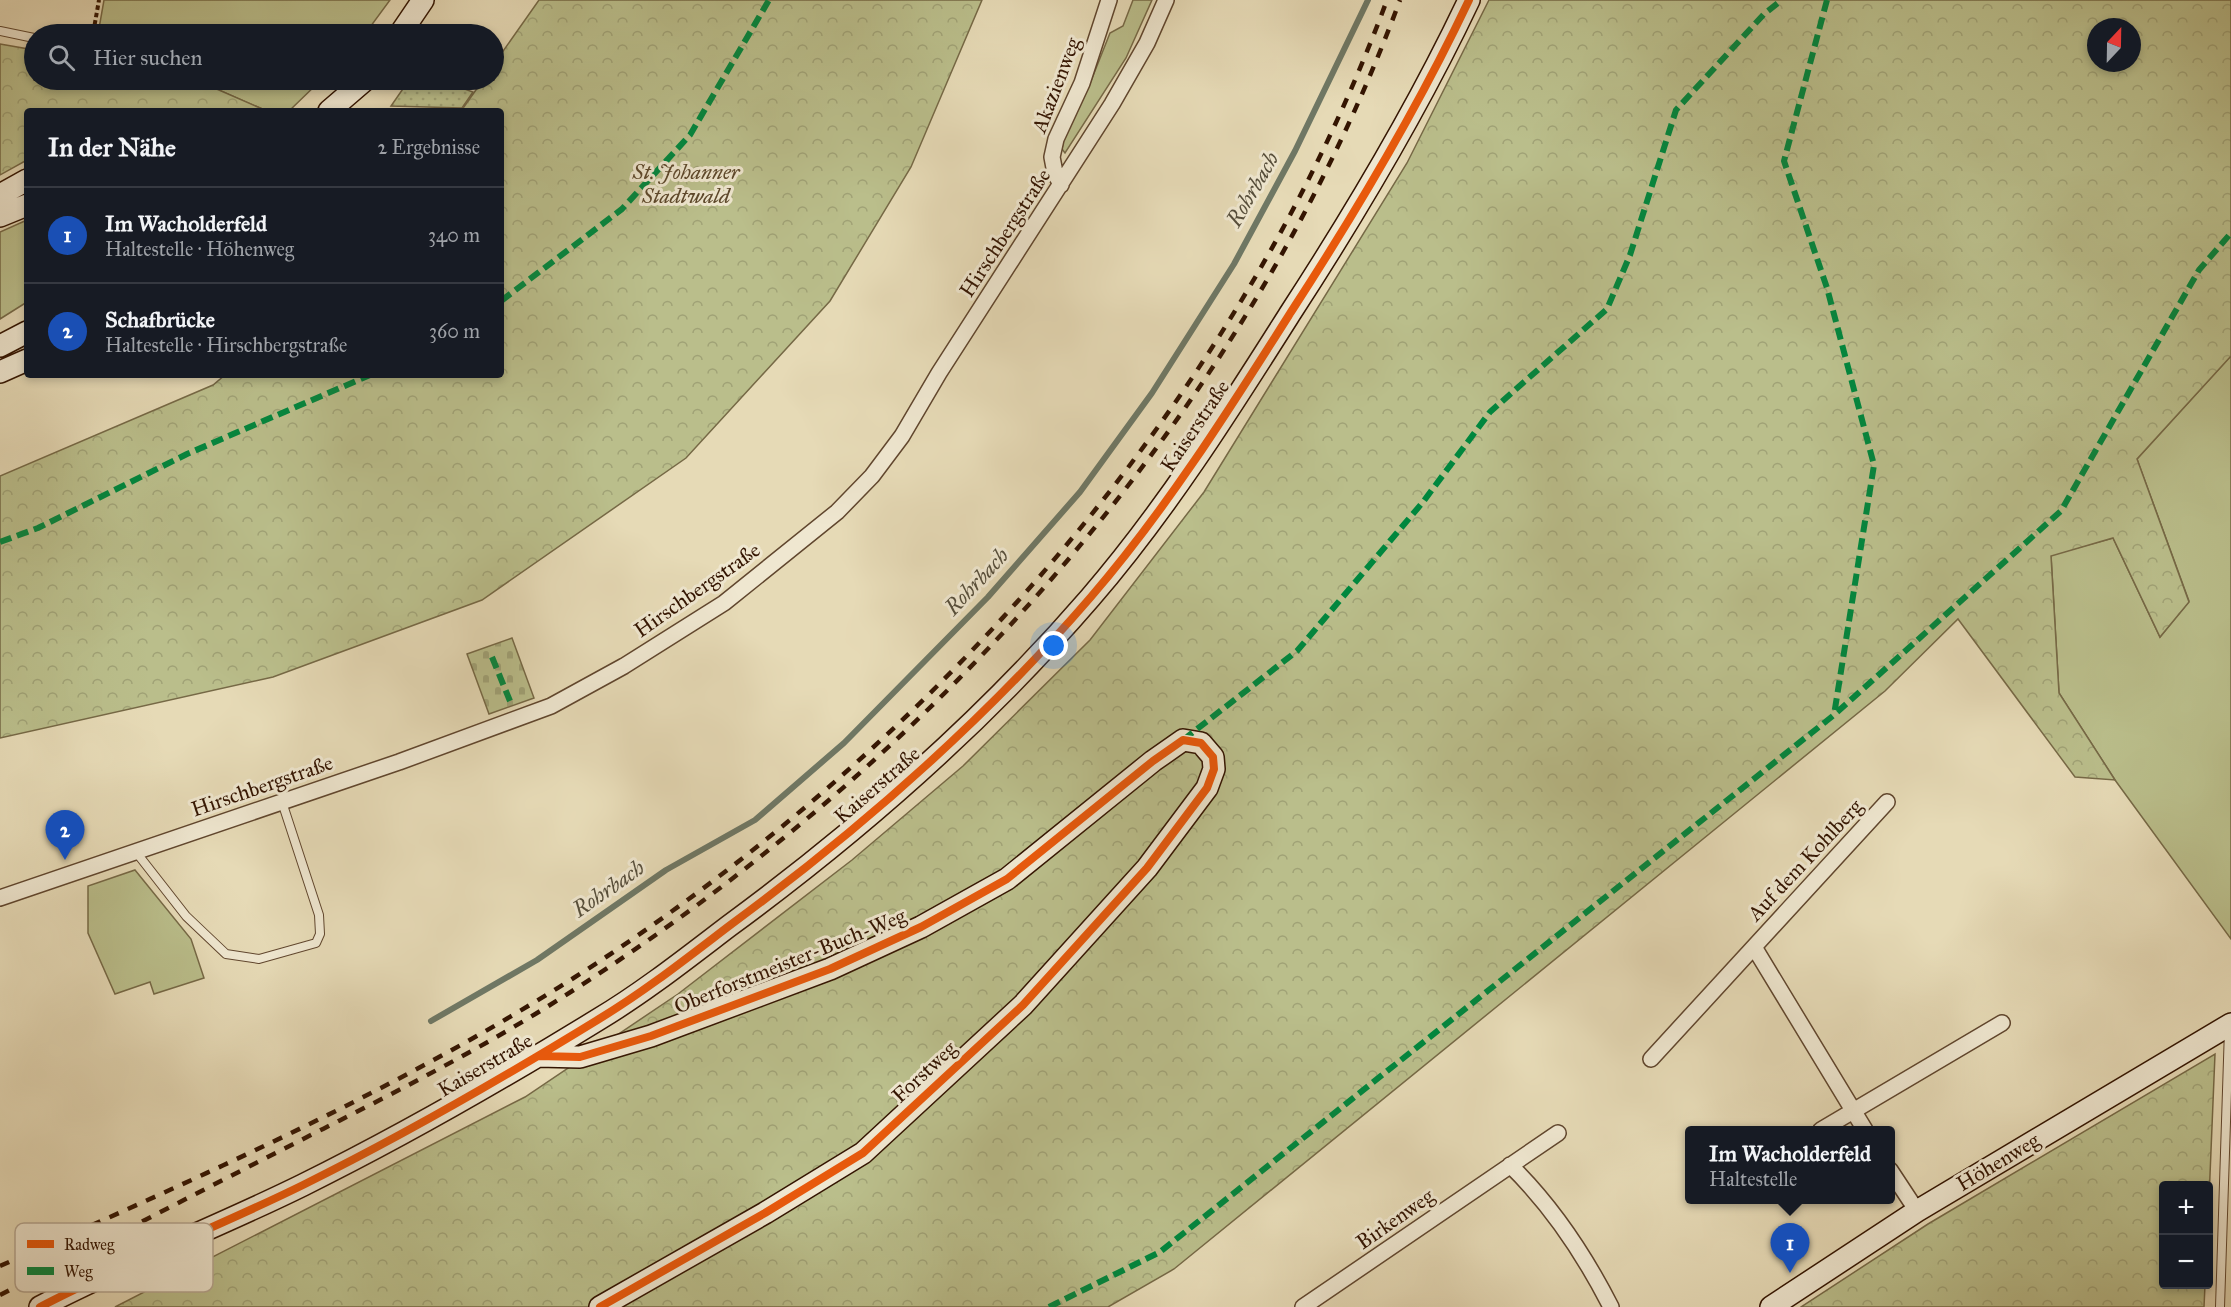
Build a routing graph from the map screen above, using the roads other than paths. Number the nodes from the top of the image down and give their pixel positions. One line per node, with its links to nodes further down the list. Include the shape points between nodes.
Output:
1 (423, 0): 5 (street)
2 (1109, 0): 13 (street, Akazienweg, via 1082,82 1056,139 1052,157)
3 (1166, 0): 13 (street, Hirschbergstraße, via 1147,43)
4 (1469, 0): 31 (street, Kaiserstraße, via 1389,152 1320,268 1180,480 1093,594 999,699 820,858 605,1015)
5 (407, 24)
6 (0, 32): 7 (lane)
7 (24, 36)
8 (355, 90): 10 (street)
9 (361, 90): 11 (street)
10 (333, 108)
11 (350, 108)
12 (24, 182): 14 (street)
13 (1061, 185): 24 (street, Hirschbergstraße, via 902,436 872,476 837,512 724,603 551,706)
14 (0, 195)
15 (24, 195): 16 (street)
16 (0, 206)
17 (24, 206): 18 (street)
18 (0, 216)
19 (24, 334): 20 (street)
20 (0, 346)
21 (24, 361): 22 (street)
22 (0, 372)
23 (1207, 788): 31 (street, Oberforstmeister-Buch-Weg, via 1214,769 1213,757 1201,743 1183,740 1007,879 921,927 830,969 651,1036 580,1058); 43 (street, Forstweg, via 1147,868 1023,1005 863,1153)
24 (282, 802): 26 (street, Hirschbergstraße); 26 (lane, via 319,915 320,934 316,943 259,959 226,954 186,916)
25 (1887, 802): 28 (street, Auf dem Kohlberg)
26 (135, 850): 27 (street, Hirschbergstraße)
27 (0, 898)
28 (1754, 947): 32 (street, Auf dem Kohlberg); 33 (street, Auf dem Kohlberg)
29 (2002, 1023): 33 (street)
30 (2230, 1024): 39 (street, Höhenweg); 47 (lane)
31 (538, 1056): 40 (street, Kaiserstraße, via 303,1185)
32 (1651, 1059)
33 (1853, 1112): 34 (street); 35 (street, Auf dem Kohlberg)
34 (1829, 1126)
35 (1862, 1126)
36 (1558, 1133): 37 (street, Birkenweg)
37 (1510, 1165): 44 (street, Birkenweg); 45 (street, via 1537,1191 1586,1258)
38 (1895, 1178): 39 (street)
39 (1917, 1211): 46 (street, Höhenweg)
40 (213, 1227)
41 (72, 1292): 42 (street, Kaiserstraße)
42 (40, 1307)
43 (600, 1307)
44 (1303, 1307)
45 (1611, 1307)
46 (1771, 1307)
47 (2220, 1307)

